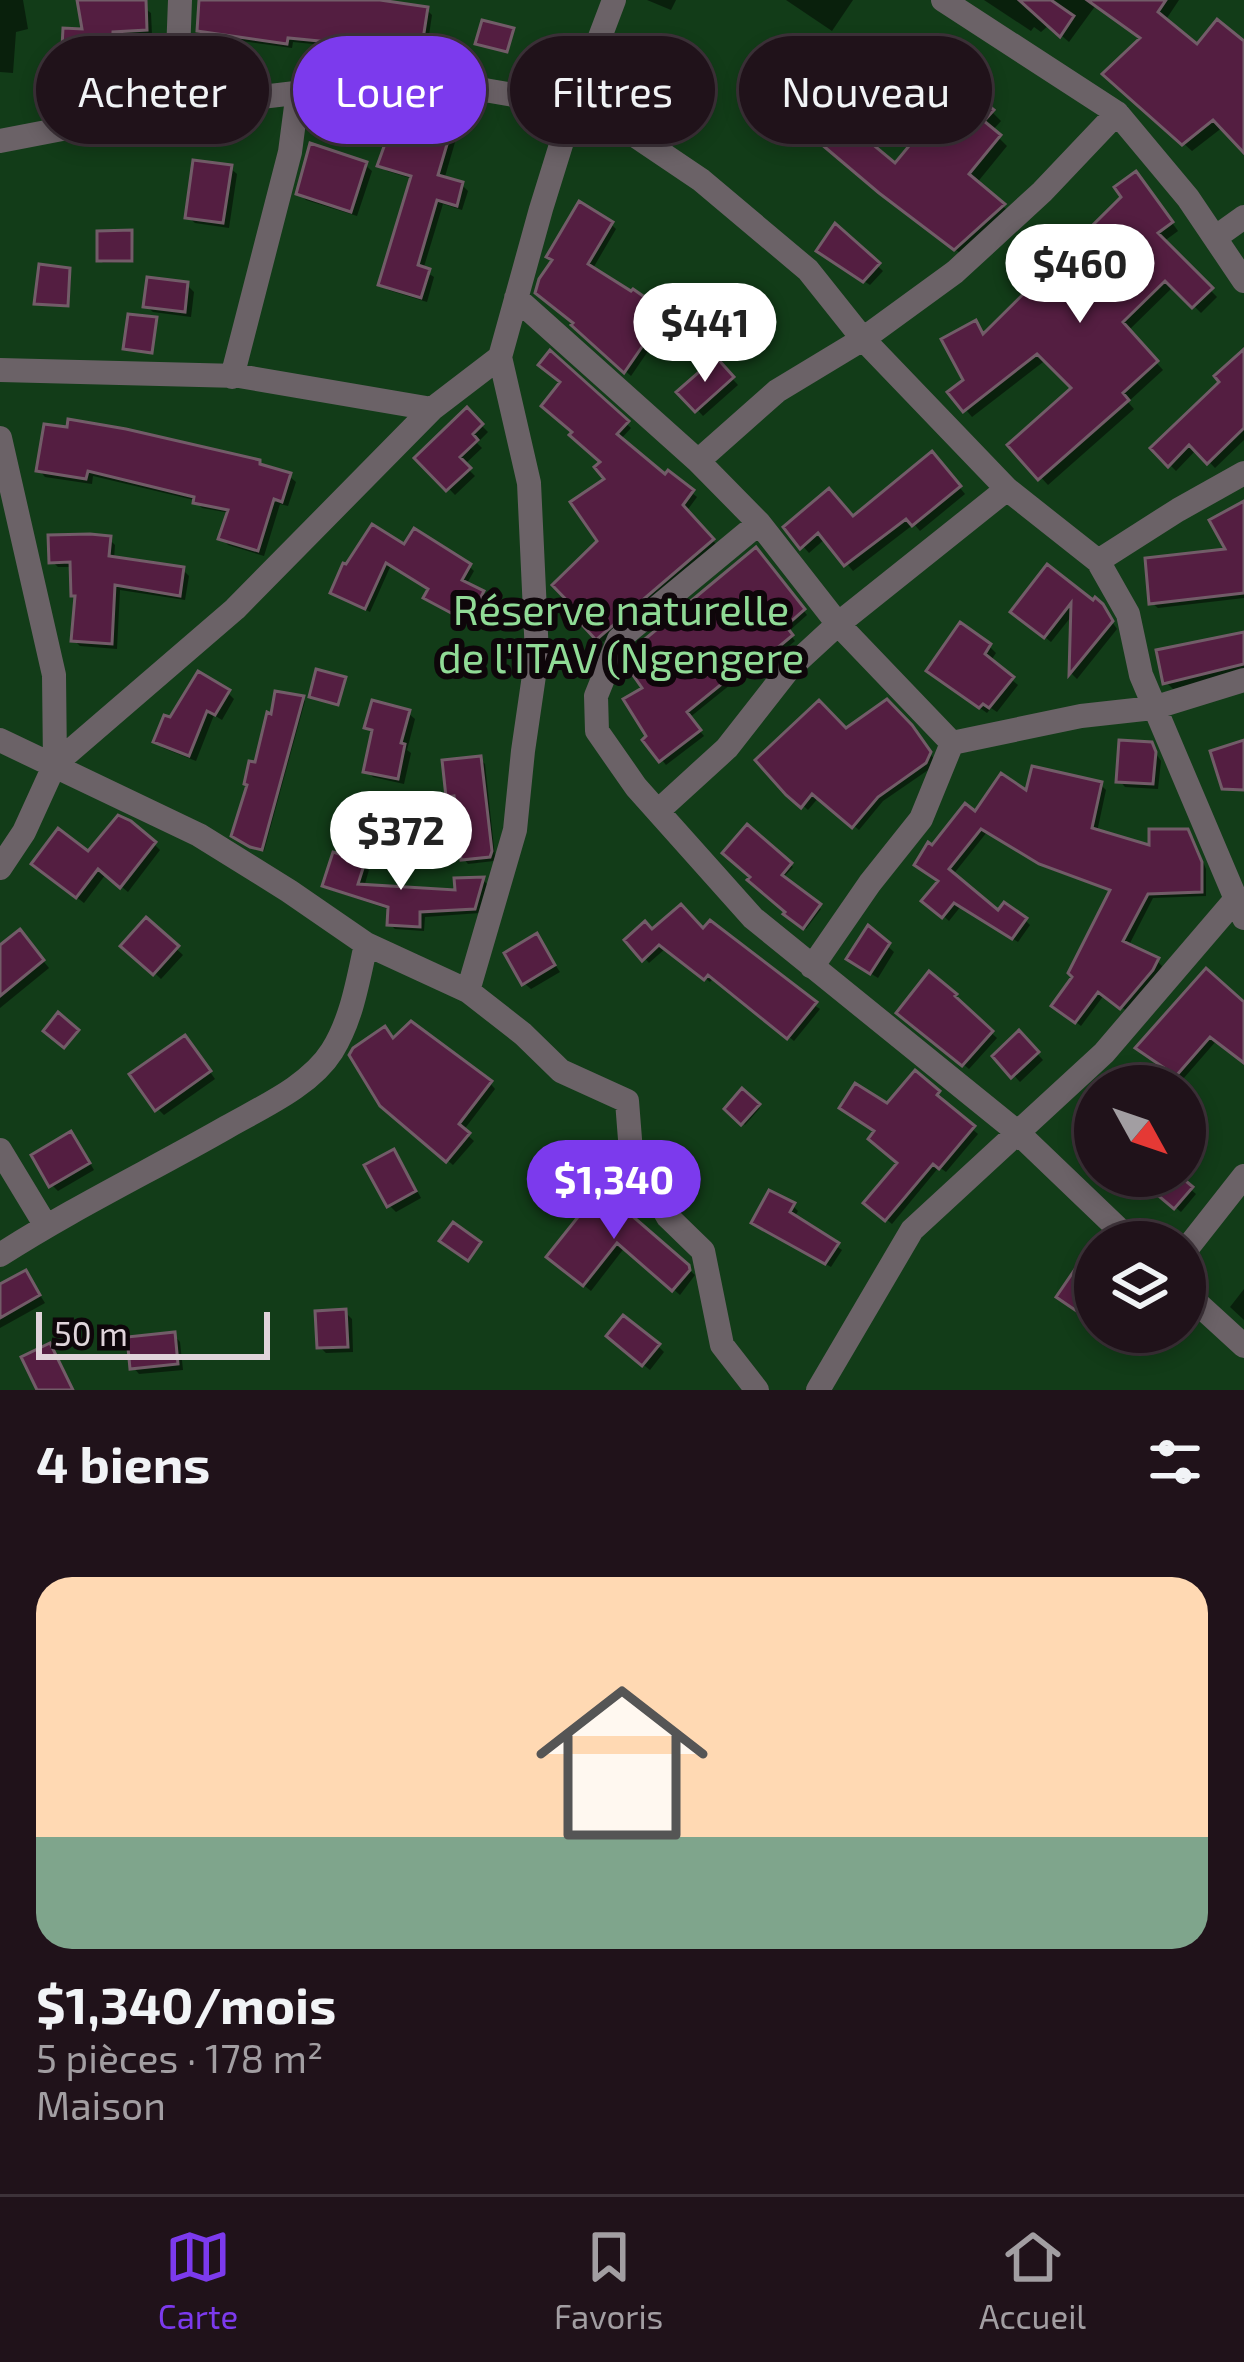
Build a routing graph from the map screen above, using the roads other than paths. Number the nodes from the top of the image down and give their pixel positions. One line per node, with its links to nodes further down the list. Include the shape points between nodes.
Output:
1 (180, 0): 4 (street)
2 (614, 0): 5 (street)
3 (944, 0): 6 (street)
4 (179, 36)
5 (601, 36)
6 (1117, 113): 13 (street); 16 (street, via 955,272)
7 (293, 129): 19 (street)
8 (36, 134): 9 (street)
9 (0, 141)
10 (563, 144): 15 (street)
11 (638, 144): 16 (street, via 701,180 808,270)
12 (1244, 218): 13 (street)
13 (1216, 237): 14 (street)
14 (1244, 280)
15 (516, 298): 17 (street); 22 (street)
16 (863, 339): 22 (street, via 777,391); 24 (street)
17 (500, 357): 20 (street); 38 (street, via 529,483 537,655 515,830)
18 (0, 370): 19 (street)
19 (232, 377): 20 (street)
20 (432, 409): 32 (street, via 235,609)
21 (0, 438): 32 (street, via 54,675)
22 (698, 461): 25 (street)
23 (1244, 473): 26 (street)
24 (1007, 489): 26 (street); 27 (street)
25 (759, 524): 27 (street); 33 (street, via 619,639 596,696 597,731)
26 (1099, 560): 29 (street, via 1128,614)
27 (838, 624): 31 (street); 33 (street)
28 (1244, 680): 29 (street)
29 (1154, 708): 31 (street); 35 (street)
30 (0, 740): 32 (street)
31 (952, 743): 37 (street, via 921,819)
32 (55, 764): 34 (street); 36 (street, via 199,835)
33 (658, 812): 37 (street, via 753,918)
34 (0, 868)
35 (1240, 909): 39 (street, via 1104,1053)
36 (366, 944): 38 (street); 44 (street, via 349,1016 309,1075)
37 (812, 967): 39 (street)
38 (468, 992): 48 (street, via 561,1072 627,1101 631,1152 668,1217 703,1252 722,1345)
39 (1016, 1131): 42 (street); 49 (street, via 912,1229)
40 (0, 1150): 44 (street)
41 (1244, 1176): 43 (street)
42 (1110, 1221)
43 (1206, 1224)
44 (46, 1226): 45 (street)
45 (0, 1255)
46 (1206, 1311): 47 (street)
47 (1244, 1346)
48 (758, 1390)
49 (818, 1390)

